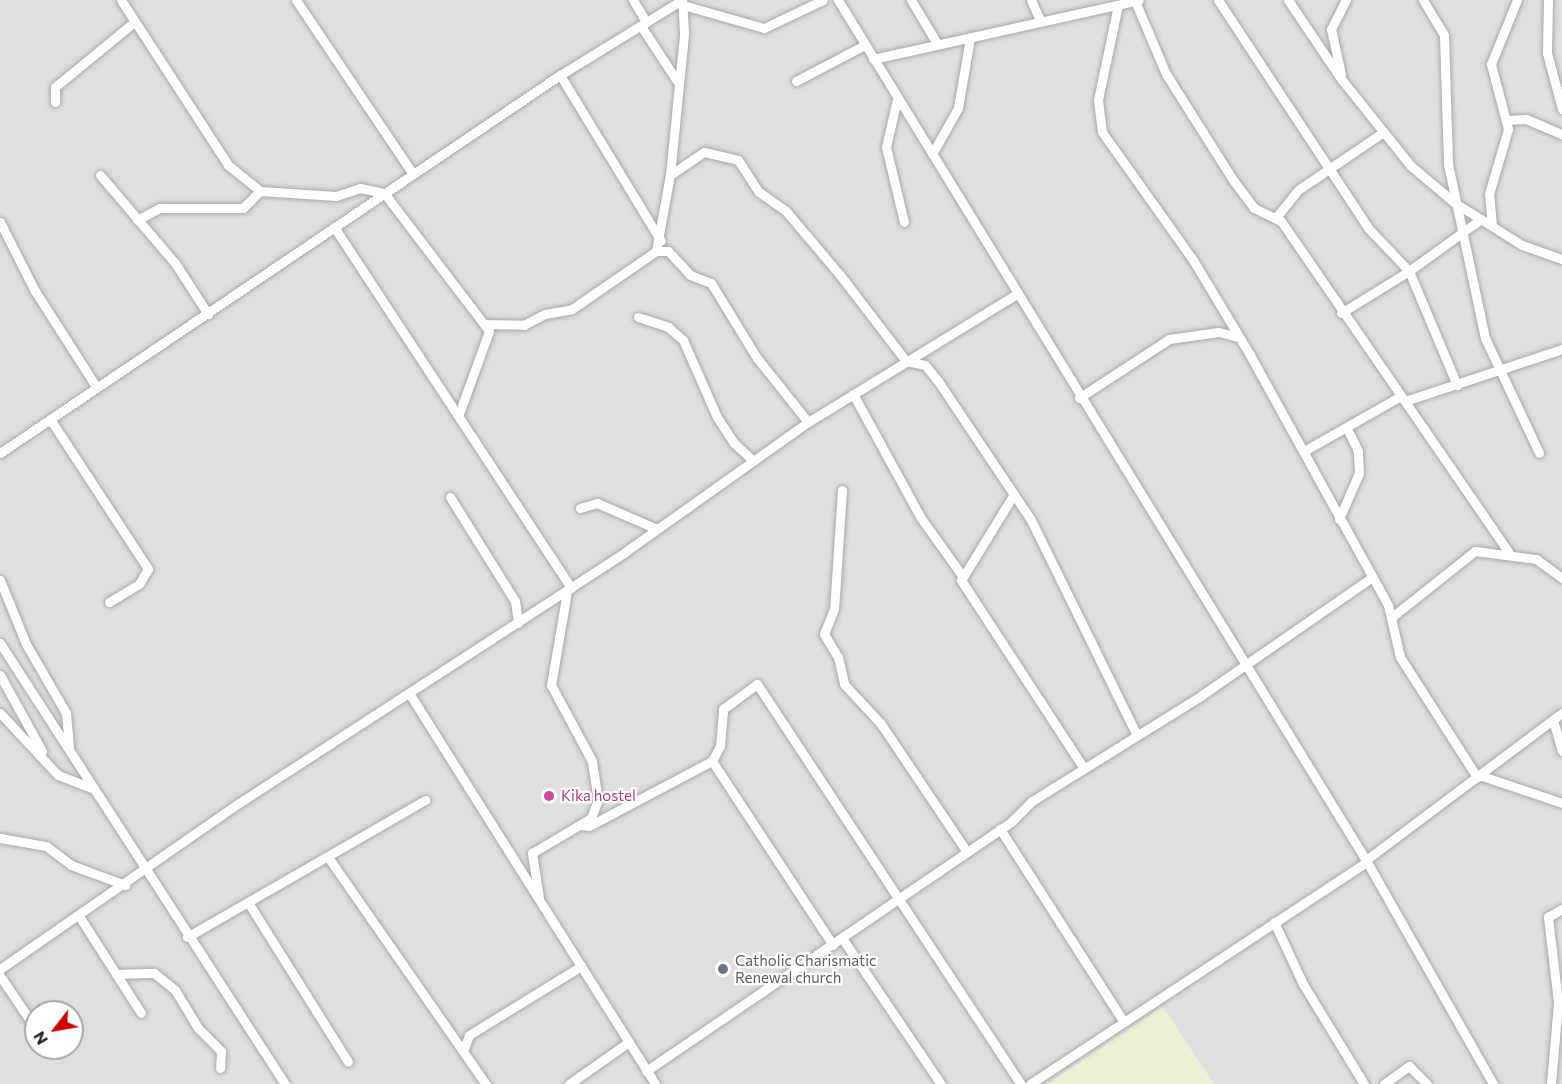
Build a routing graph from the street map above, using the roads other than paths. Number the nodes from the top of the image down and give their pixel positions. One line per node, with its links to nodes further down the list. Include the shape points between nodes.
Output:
1 (121, 0): 17 (street)
2 (296, 0): 37 (street)
3 (633, 0): 19 (street)
4 (824, 0): 15 (street, via 764,28)
5 (838, 0): 21 (street)
6 (911, 0): 22 (street)
7 (1032, 0): 18 (street)
8 (1218, 0): 36 (street)
9 (1288, 0): 25 (street)
10 (1346, 0): 25 (street, via 1331,35)
11 (1423, 0): 35 (street, via 1444,35)
12 (1517, 0): 31 (street, via 1491,64)
13 (1548, 0): 30 (street, via 1547,53)
14 (1133, 1): 16 (street); 45 (street, via 1198,128 1254,208)
15 (682, 2): 19 (street); 26 (street)
16 (1118, 6): 18 (street); 63 (street, via 1098,100 1102,132 1193,260)
17 (134, 22): 29 (street, via 55,87); 41 (street, via 228,165)
18 (1041, 22): 20 (street)
19 (643, 24): 24 (street); 26 (street)
20 (970, 38): 22 (street); 34 (street, via 958,108)
21 (865, 45): 23 (street); 27 (street)
22 (938, 45): 23 (street)
23 (873, 59): 28 (street)
24 (560, 75): 37 (street); 54 (street)
25 (1342, 80): 32 (street)
26 (677, 81): 39 (street)
27 (796, 81)
28 (897, 99): 34 (street); 49 (street, via 886,147)
29 (55, 102)
30 (1562, 109)
31 (1507, 120): 33 (street, via 1526,119); 43 (street, via 1506,151)
32 (1382, 133): 36 (street); 40 (street)
33 (1562, 134)
34 (932, 154): 58 (street)
35 (1448, 164): 40 (street); 44 (street)
36 (1328, 170): 45 (street, via 1285,201); 57 (street, via 1375,237 1392,248)
37 (413, 174): 42 (street)
38 (100, 175): 47 (street)
39 (670, 175): 54 (street); 65 (street, via 704,152 738,160 759,192 785,210 840,275)
40 (1438, 190): 44 (street)
41 (261, 191): 42 (street, via 336,196 360,188); 47 (street, via 243,208 160,208)
42 (384, 193): 51 (street); 62 (street)
43 (1489, 194): 46 (street); 50 (street)
44 (1455, 203): 46 (street); 53 (street)
45 (1276, 216): 59 (street)
46 (1479, 217): 50 (street); 53 (street)
47 (137, 220): 60 (street)
48 (0, 222): 52 (street)
49 (904, 222)
50 (1492, 226): 56 (street)
51 (334, 227): 60 (street); 72 (street)
52 (3, 234): 68 (street)
53 (1461, 234): 57 (street); 66 (street, via 1485,338)
54 (661, 241): 55 (street)
55 (656, 250): 62 (street, via 572,309 547,313 524,325); 74 (street, via 668,251 690,275 711,283 757,358)
56 (1562, 259)
57 (1409, 271): 59 (street); 67 (street)
58 (1015, 295): 65 (street); 70 (street)
59 (1341, 313): 71 (street)
60 (208, 314): 68 (street)
61 (638, 317): 79 (street, via 668,327 683,340 717,417)
62 (485, 324): 72 (street, via 489,335)
63 (1238, 337): 70 (street, via 1219,332 1169,339); 76 (street)
64 (1562, 349): 66 (street)
65 (906, 361): 69 (street); 81 (street, via 925,365 938,381)
66 (1500, 372): 67 (street); 78 (street)
67 (1457, 384): 71 (street)
68 (95, 385): 73 (street)
69 (853, 394): 74 (street); 87 (street, via 921,518)
70 (1079, 398): 96 (street)
71 (1403, 399): 75 (street); 86 (street)
72 (459, 414): 91 (street)
73 (50, 419): 77 (street); 92 (street, via 148,569 139,584)
74 (808, 422): 79 (street)
75 (1347, 428): 76 (street); 84 (street, via 1358,451 1359,473)
76 (1304, 451): 84 (street)
77 (0, 453)
78 (1539, 453)
79 (752, 460): 85 (street)
80 (842, 490): 115 (street, via 834,609 824,634 838,657 844,684 880,724)
81 (1014, 494): 87 (street); 102 (street, via 1077,609)
82 (450, 497): 94 (street, via 515,601)
83 (580, 508): 85 (street, via 597,503)
84 (1339, 519): 88 (street)
85 (657, 529): 91 (street)
86 (1508, 551): 89 (street, via 1547,564); 93 (street, via 1475,551)
87 (961, 574): 107 (street, via 963,586)
88 (1371, 578): 93 (street); 96 (street)
89 (1562, 578)
90 (0, 580): 103 (street, via 27,644 66,713)
91 (569, 589): 94 (street); 112 (street, via 551,685 595,769 596,809)
92 (109, 602)
93 (1392, 617): 108 (street, via 1391,633 1400,657)
94 (518, 623): 98 (street)
95 (0, 643): 103 (street)
96 (1246, 663): 102 (street); 117 (street)
97 (0, 675): 106 (street)
98 (409, 693): 118 (street); 121 (street)
99 (0, 713): 106 (street)
100 (1562, 713): 101 (street)
101 (1553, 720): 104 (street); 108 (street)
102 (1136, 733): 107 (street)
103 (70, 749): 109 (street)
104 (1562, 751)
105 (712, 761): 112 (street, via 589,826); 120 (street, via 720,746 723,709 757,684); 128 (street)
106 (50, 766): 109 (street)
107 (1083, 767): 113 (street)
108 (1478, 776): 111 (street); 117 (street)
109 (94, 789): 118 (street)
110 (425, 800): 116 (street)
111 (1562, 803)
112 (581, 825): 121 (street, via 532,853)
113 (1000, 829): 115 (street); 135 (street)
114 (0, 838): 119 (street, via 46,846 71,865)
115 (966, 852): 120 (street)
116 (328, 857): 122 (street); 137 (street)
117 (1366, 861): 125 (street); 153 (street)
118 (142, 868): 119 (street); 126 (street)
119 (125, 885): 124 (street)
120 (902, 897): 127 (street); 148 (street)
121 (539, 902): 129 (street)
122 (249, 904): 126 (street); 140 (street)
123 (1562, 909): 154 (street, via 1548,917 1558,1002)
124 (79, 916): 130 (street); 131 (street)
125 (1274, 922): 135 (street); 150 (street, via 1303,984)
126 (187, 937): 143 (street)
127 (842, 938): 128 (street); 147 (street)
128 (832, 945): 142 (street)
129 (581, 966): 136 (street); 138 (street)
130 (0, 969)
131 (116, 974): 134 (street); 141 (street, via 154,973 175,990 198,1028 221,1051)
132 (0, 975): 133 (street)
133 (24, 1011)
134 (141, 1013)
135 (1124, 1022): 149 (street)
136 (469, 1035): 137 (street); 139 (street)
137 (454, 1036): 139 (street)
138 (626, 1044): 142 (street); 145 (street)
139 (463, 1051): 144 (street)
140 (348, 1062)
141 (220, 1068)
142 (646, 1071): 146 (street)
143 (285, 1084)
144 (486, 1084)
145 (569, 1084)
146 (655, 1084)
147 (941, 1084)
148 (1021, 1084)
149 (1030, 1084)
150 (1364, 1084)
151 (1384, 1084): 152 (street, via 1408,1066)
152 (1428, 1084)
153 (1493, 1084)
154 (1551, 1084)

